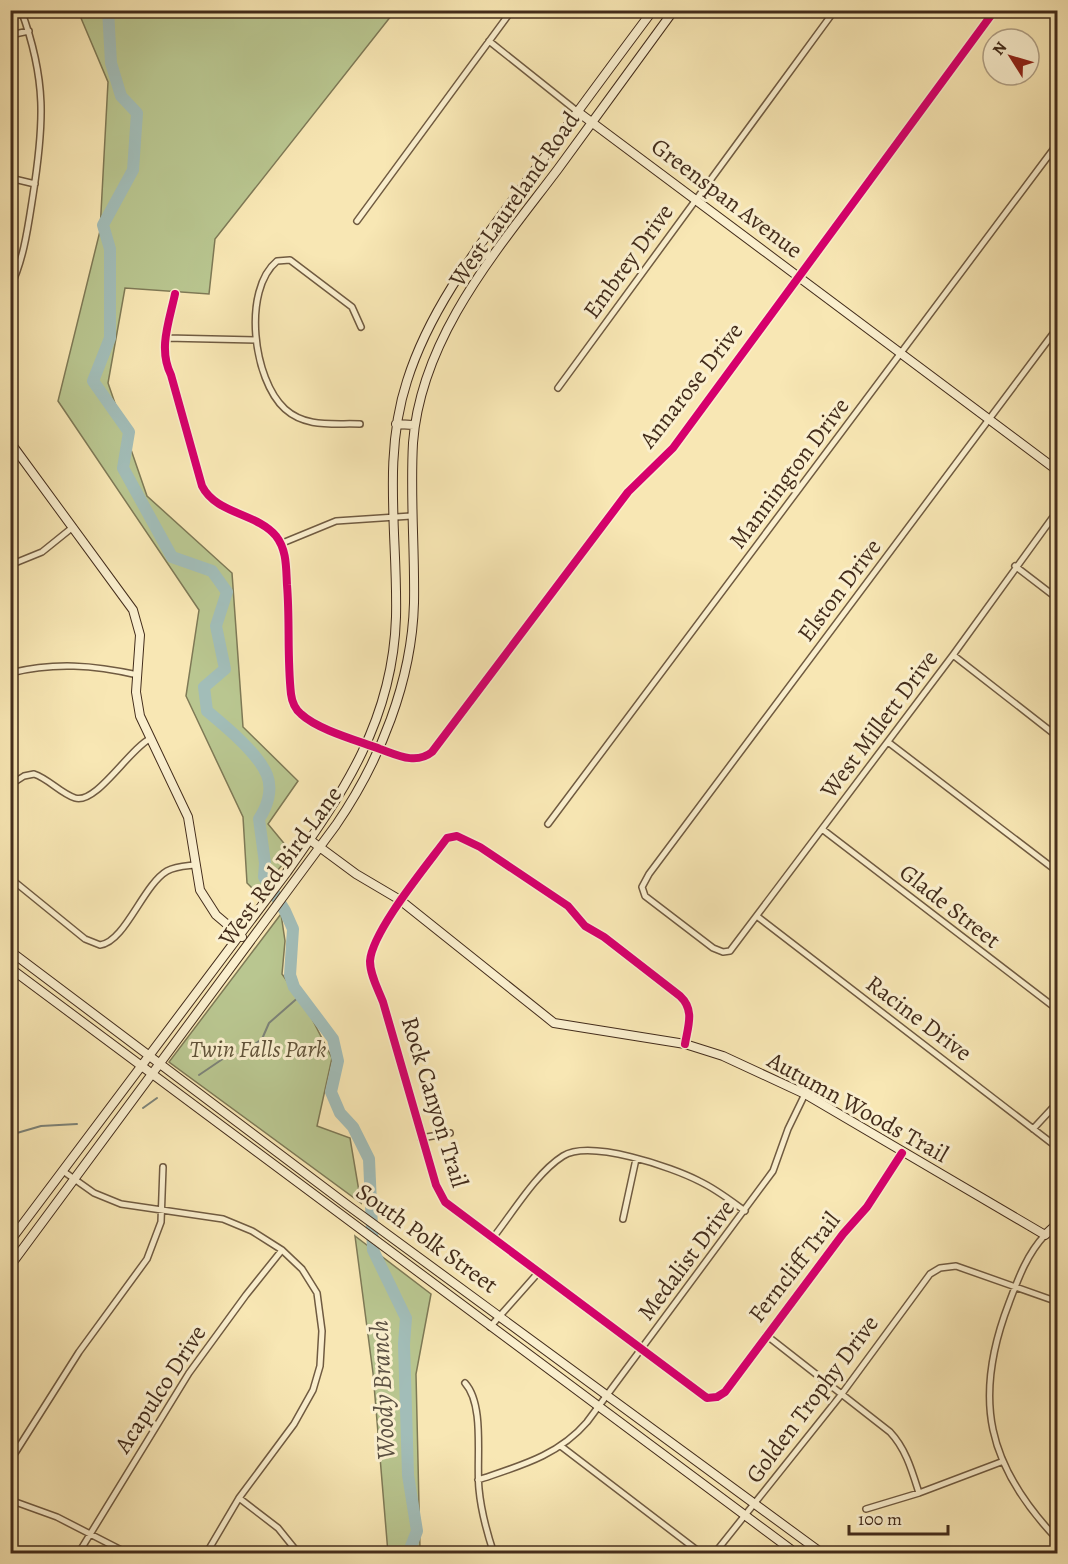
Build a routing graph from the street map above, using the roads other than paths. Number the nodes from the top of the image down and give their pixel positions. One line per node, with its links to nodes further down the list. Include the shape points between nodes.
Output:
1 (21, 10): 7 (street)
2 (512, 10): 9 (street)
3 (652, 10): 10 (main road, West Laureland Road)
4 (674, 10): 11 (main road, West Laureland Road)
5 (835, 10): 15 (street, Embrey Drive)
6 (995, 10): 19 (street, Annarose Drive)
7 (29, 31): 8 (street); 14 (street, via 43,111)
8 (10, 35)
9 (489, 41): 10 (street, Greenspan Avenue); 16 (street)
10 (578, 112): 11 (main road, Greenspan Avenue); 17 (main road, West Laureland Road)
11 (592, 122): 15 (main road, Greenspan Avenue); 18 (main road, West Laureland Road)
12 (1058, 143): 26 (street, Mannington Drive)
13 (10, 178): 14 (street)
14 (35, 184): 20 (street, via 20,263)
15 (696, 200): 19 (main road, Greenspan Avenue); 27 (street, Embrey Drive)
16 (357, 221)
17 (477, 248): 18 (main road); 30 (main road, West Laureland Road, via 422,343 406,381)
18 (491, 258): 31 (main road, West Laureland Road, via 430,367)
19 (799, 276): 26 (main road, Greenspan Avenue); 49 (street, Annarose Drive, via 673,448 628,492 432,752 415,759)
20 (11, 288)
21 (175, 294): 24 (street)
22 (361, 327): 25 (street, via 352,307 296,263 284,259 263,276)
23 (1058, 327): 28 (street, Elston Drive)
24 (166, 338): 25 (street); 38 (street, via 165,363 205,492 266,528)
25 (256, 340): 29 (street, via 267,386 285,409 310,424)
26 (901, 354): 28 (main road, Greenspan Avenue); 51 (street, Mannington Drive)
27 (558, 388)
28 (989, 420): 33 (main road, Greenspan Avenue); 63 (street, Elston Drive, via 642,887 645,896)
29 (360, 424)
30 (396, 424): 31 (main road); 35 (main road, West Red Bird Lane)
31 (414, 425): 36 (main road, West Red Bird Lane)
32 (11, 445): 37 (main road)
33 (1058, 471)
34 (1058, 510): 40 (street, West Millett Drive)
35 (394, 516): 36 (street); 38 (street, via 336,521); 48 (main road, West Red Bird Lane, via 393,650)
36 (411, 516): 49 (main road, West Red Bird Lane, via 414,604 409,656)
37 (73, 527): 39 (street, via 42,552); 44 (main road, via 133,610 140,635)
38 (280, 544): 48 (street, Annarose Drive, via 286,560 294,704 307,718)
39 (10, 565)
40 (1015, 566): 41 (street); 42 (street, West Millett Drive)
41 (1058, 599)
42 (953, 655): 45 (street); 47 (street, West Millett Drive)
43 (10, 673): 44 (street, via 80,664)
44 (138, 675): 46 (main road, via 139,710)
45 (1058, 737)
46 (151, 738): 50 (street, via 130,753 104,785 88,797 72,797 34,774); 55 (main road, via 188,817)
47 (888, 742): 52 (street, West Millett Drive); 56 (street)
48 (368, 743): 49 (street, Annarose Drive); 53 (main road, West Red Bird Lane, via 343,792)
49 (379, 748): 54 (main road, West Red Bird Lane, via 352,802)
50 (10, 785)
51 (548, 824)
52 (822, 829): 59 (street, West Millett Drive); 65 (street, Glade Street)
53 (310, 840): 54 (main road, Autumn Woods Trail); 60 (main road, West Red Bird Lane)
54 (320, 847): 58 (main road, Autumn Woods Trail); 61 (main road, West Red Bird Lane)
55 (195, 865): 57 (street, via 176,867 158,878 114,938 100,945 85,939); 60 (main road, via 207,903)
56 (1058, 872)
57 (10, 878)
58 (400, 900): 66 (main road, Autumn Woods Trail, via 554,1023); 66 (street, Rock Canyon Trail, via 447,838 464,838 568,906 585,926 687,1003 691,1014); 75 (street, Rock Canyon Trail, via 370,965)
59 (758, 917): 63 (street, West Millett Drive, via 730,951); 73 (street, Racine Drive)
60 (240, 936): 61 (main road); 67 (main road, West Red Bird Lane)
61 (249, 943): 68 (main road, West Red Bird Lane)
62 (10, 951): 67 (main road, South Polk Street)
63 (723, 952)
64 (10, 968): 69 (main road, South Polk Street)
65 (1058, 1010)
66 (685, 1044): 71 (main road, Autumn Woods Trail, via 723,1056)
67 (149, 1055): 68 (main road, South Polk Street); 69 (main road, West Red Bird Lane)
68 (160, 1064): 70 (main road, West Red Bird Lane); 94 (main road, South Polk Street)
69 (141, 1066): 70 (main road, South Polk Street); 80 (main road, West Red Bird Lane)
70 (152, 1074): 81 (main road, West Red Bird Lane); 95 (main road, South Polk Street)
71 (805, 1095): 77 (main road, Autumn Woods Trail); 83 (street, Medalist Drive, via 773,1171)
72 (1058, 1102): 73 (street)
73 (1033, 1129): 76 (street, Racine Drive)
74 (450, 1133): 75 (street)
75 (421, 1138): 87 (street, Rock Canyon Trail, via 445,1202)
76 (1058, 1148)
77 (902, 1153): 86 (main road, Autumn Woods Trail); 96 (street, Ferncliff Trail, via 867,1207)
78 (636, 1159): 83 (street, via 702,1182); 84 (street); 87 (street, via 587,1150 563,1156 544,1172)
79 (163, 1167): 82 (street)
80 (63, 1172): 81 (street); 88 (main road, West Red Bird Lane)
81 (75, 1181): 82 (street, via 121,1204); 90 (main road, West Red Bird Lane)
82 (161, 1211): 89 (street, via 224,1220 252,1231); 104 (street, via 161,1222 147,1259 79,1352)
83 (745, 1211): 97 (street, Medalist Drive)
84 (623, 1219)
85 (1058, 1223): 86 (main road)
86 (1045, 1235): 92 (street, via 1029,1256)
87 (492, 1239): 91 (street, Rock Canyon Trail)
88 (10, 1241)
89 (282, 1250): 108 (street, via 302,1269 316,1293 322,1318 320,1366 305,1407); 113 (street, Acapulco Drive, via 189,1373)
90 (10, 1266)
91 (537, 1274): 94 (street); 97 (street, Rock Canyon Trail)
92 (1016, 1285): 93 (street); 100 (street, Golden Trophy Drive, via 956,1266 939,1268 923,1282); 105 (street, via 998,1332 989,1385 989,1412)
93 (1058, 1302)
94 (500, 1314): 95 (street); 99 (main road, South Polk Street)
95 (490, 1327): 102 (main road, South Polk Street)
96 (766, 1335): 100 (street); 101 (street, Ferncliff Trail, via 725,1392)
97 (641, 1351): 99 (street, Medalist Drive); 101 (street, Rock Canyon Trail, via 702,1396)
98 (465, 1383): 106 (street, via 476,1406)
99 (608, 1395): 102 (street, Medalist Drive); 110 (main road, South Polk Street)
100 (841, 1395): 107 (street, via 896,1438); 110 (street, Golden Trophy Drive)
101 (711, 1398)
102 (598, 1407): 103 (street, Medalist Drive); 112 (main road, South Polk Street)
103 (562, 1447): 106 (street, Medalist Drive); 120 (street)
104 (10, 1461)
105 (1001, 1462): 107 (street); 114 (street, via 1035,1516)
106 (478, 1480): 119 (street)
107 (919, 1493): 111 (street)
108 (239, 1498): 117 (street); 118 (street, via 278,1528)
109 (10, 1500): 113 (street)
110 (756, 1502): 112 (street, Golden Trophy Drive); 123 (main road, South Polk Street)
111 (866, 1509)
112 (746, 1515): 121 (street, Golden Trophy Drive); 122 (main road, South Polk Street)
113 (89, 1534): 115 (street, Acapulco Drive); 116 (street)
114 (1058, 1540)
115 (78, 1554)
116 (129, 1554)
117 (207, 1554)
118 (300, 1554)
119 (494, 1554)
120 (702, 1554)
121 (714, 1554)
122 (797, 1554)
123 (824, 1554)

